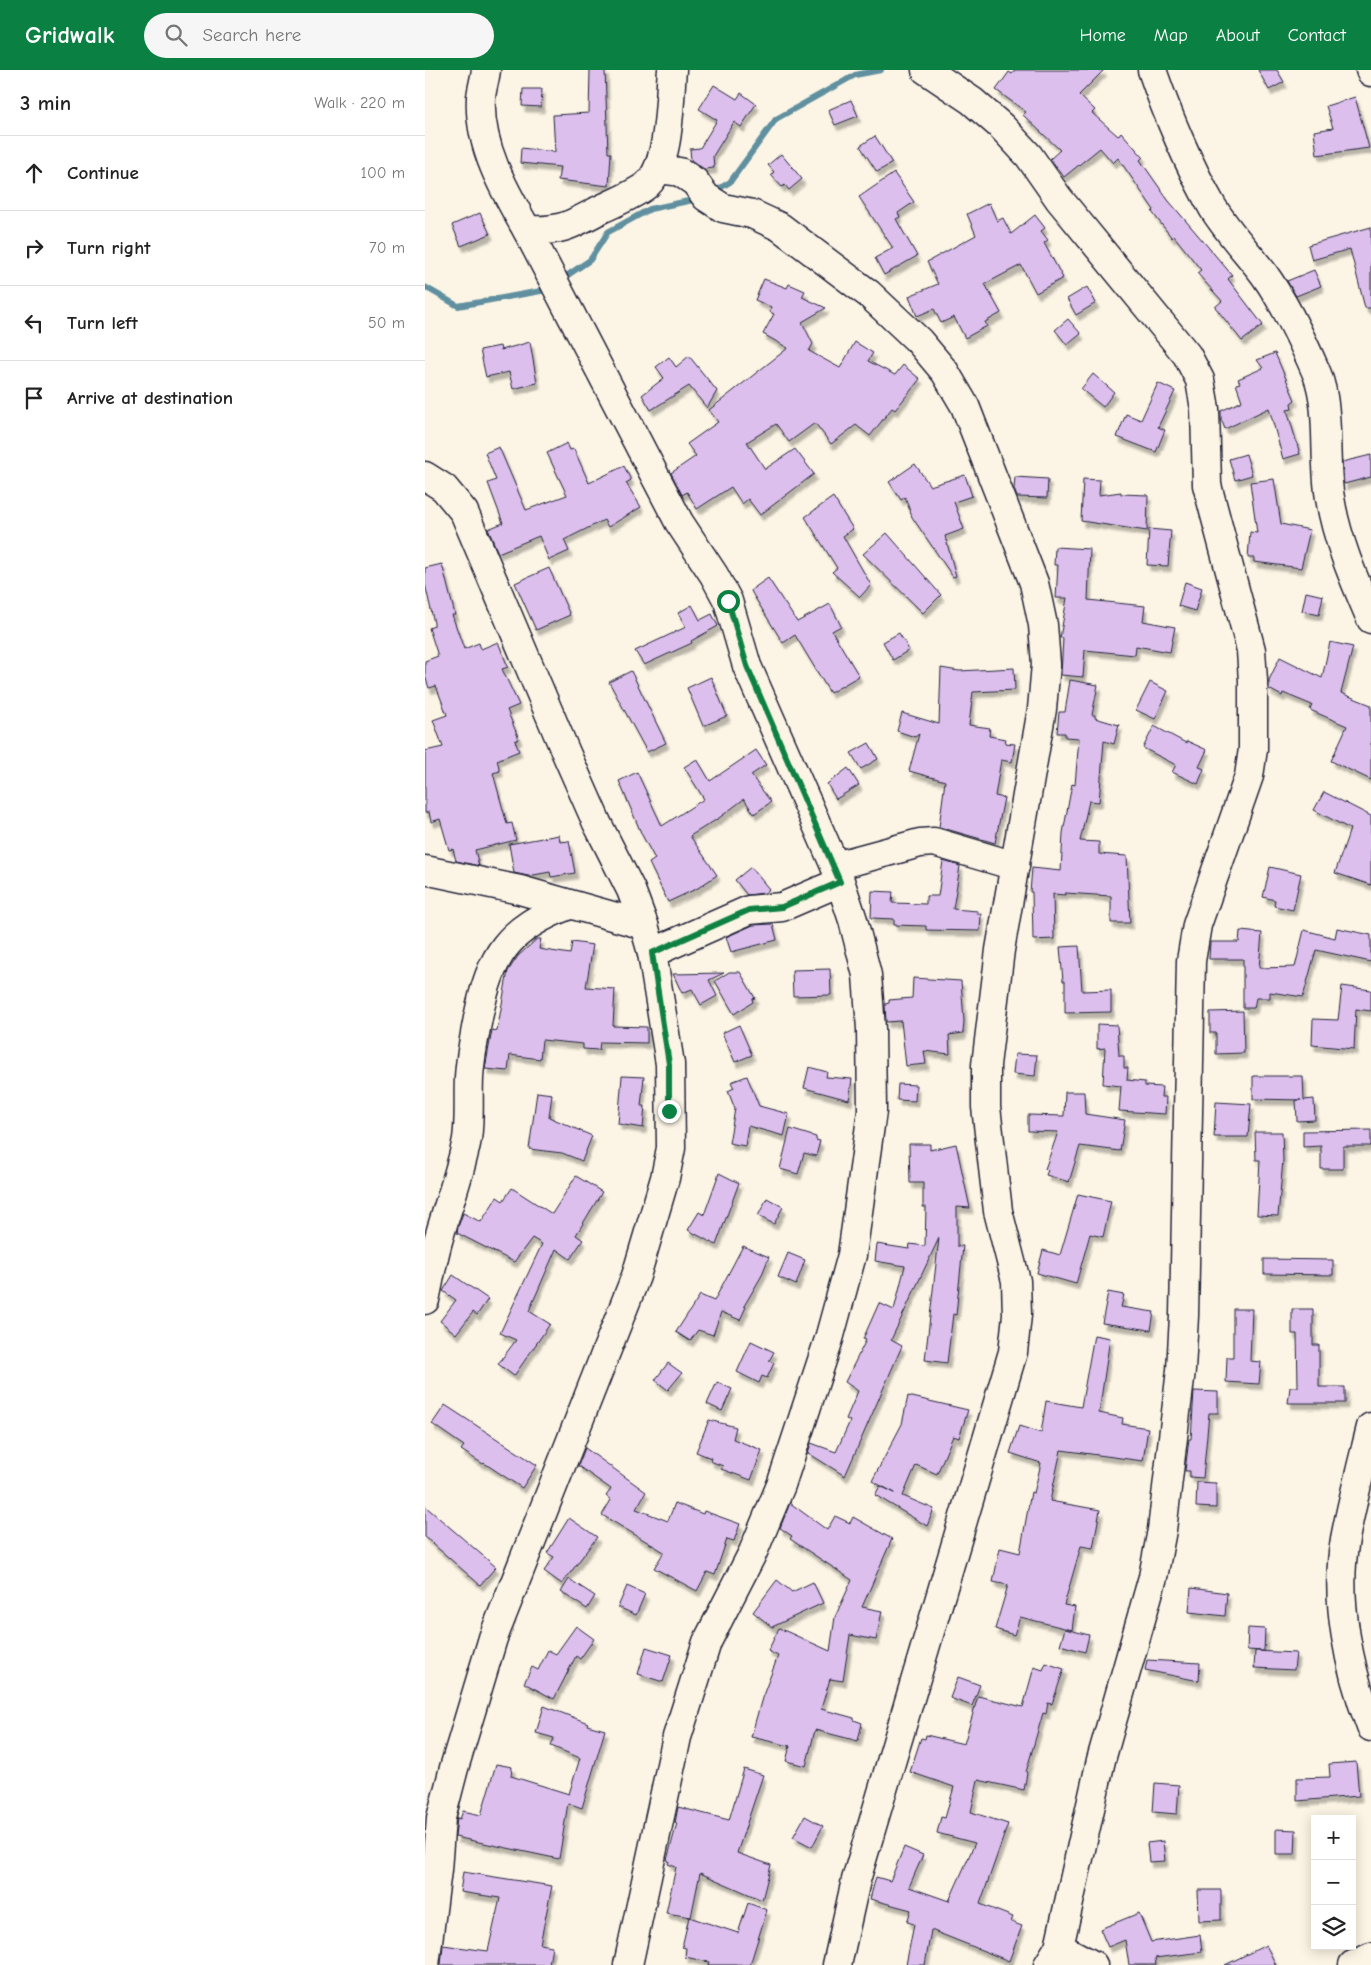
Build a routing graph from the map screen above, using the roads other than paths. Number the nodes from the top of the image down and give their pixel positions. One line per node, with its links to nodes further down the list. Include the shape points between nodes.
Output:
1 (486, 70): 6 (street, via 481,97 483,132 500,184)
2 (672, 70): 5 (street, via 664,151)
3 (926, 70): 20 (street, via 972,101 1029,156 1059,199 1187,355 1200,380 1205,409 1207,484 1251,650 1253,750 1249,776 1197,925 1191,961 1184,1316 1181,1370 1162,1530 1153,1577 1101,1760)
4 (1152, 70): 8 (street, via 1164,106 1213,208 1289,313 1318,377 1324,410 1329,497 1339,543)
5 (658, 169): 6 (street, via 645,186 576,223 551,231); 9 (street, via 680,172 723,208 752,214 780,227 869,294 919,341 945,372 965,406 1034,582 1043,625 1046,664 1042,709)
6 (527, 230): 11 (street, via 679,522 728,601 747,666)
7 (425, 476): 13 (street, via 444,488 464,512 566,753 631,890)
8 (1371, 619)
9 (1015, 866): 11 (street, via 934,842 920,843); 24 (street, via 999,950 986,1066 986,1107 998,1211 1016,1281 1013,1352 856,1880)
10 (425, 870): 12 (street, via 520,890)
11 (837, 874): 14 (street, via 782,907 749,910); 23 (street, via 867,975 871,1029 872,1111 852,1255 829,1339 781,1485 753,1552 707,1642 680,1727)
12 (569, 905): 13 (street); 16 (street, via 540,916 519,931 504,946 490,970 473,1044 467,1138)
13 (644, 925): 14 (street)
14 (652, 953): 22 (street, via 669,1064 671,1148 665,1178 636,1276 493,1638 441,1818)
15 (425, 1211): 16 (street)
16 (439, 1235): 17 (street)
17 (425, 1300)
18 (1371, 1427): 19 (street, via 1345,1541 1343,1582 1348,1658)
19 (1371, 1727)
20 (1053, 1956): 25 (street)
21 (1371, 1957): 26 (street)
22 (425, 1965)
23 (628, 1965)
24 (837, 1965)
25 (1093, 1965)
26 (1353, 1965)

